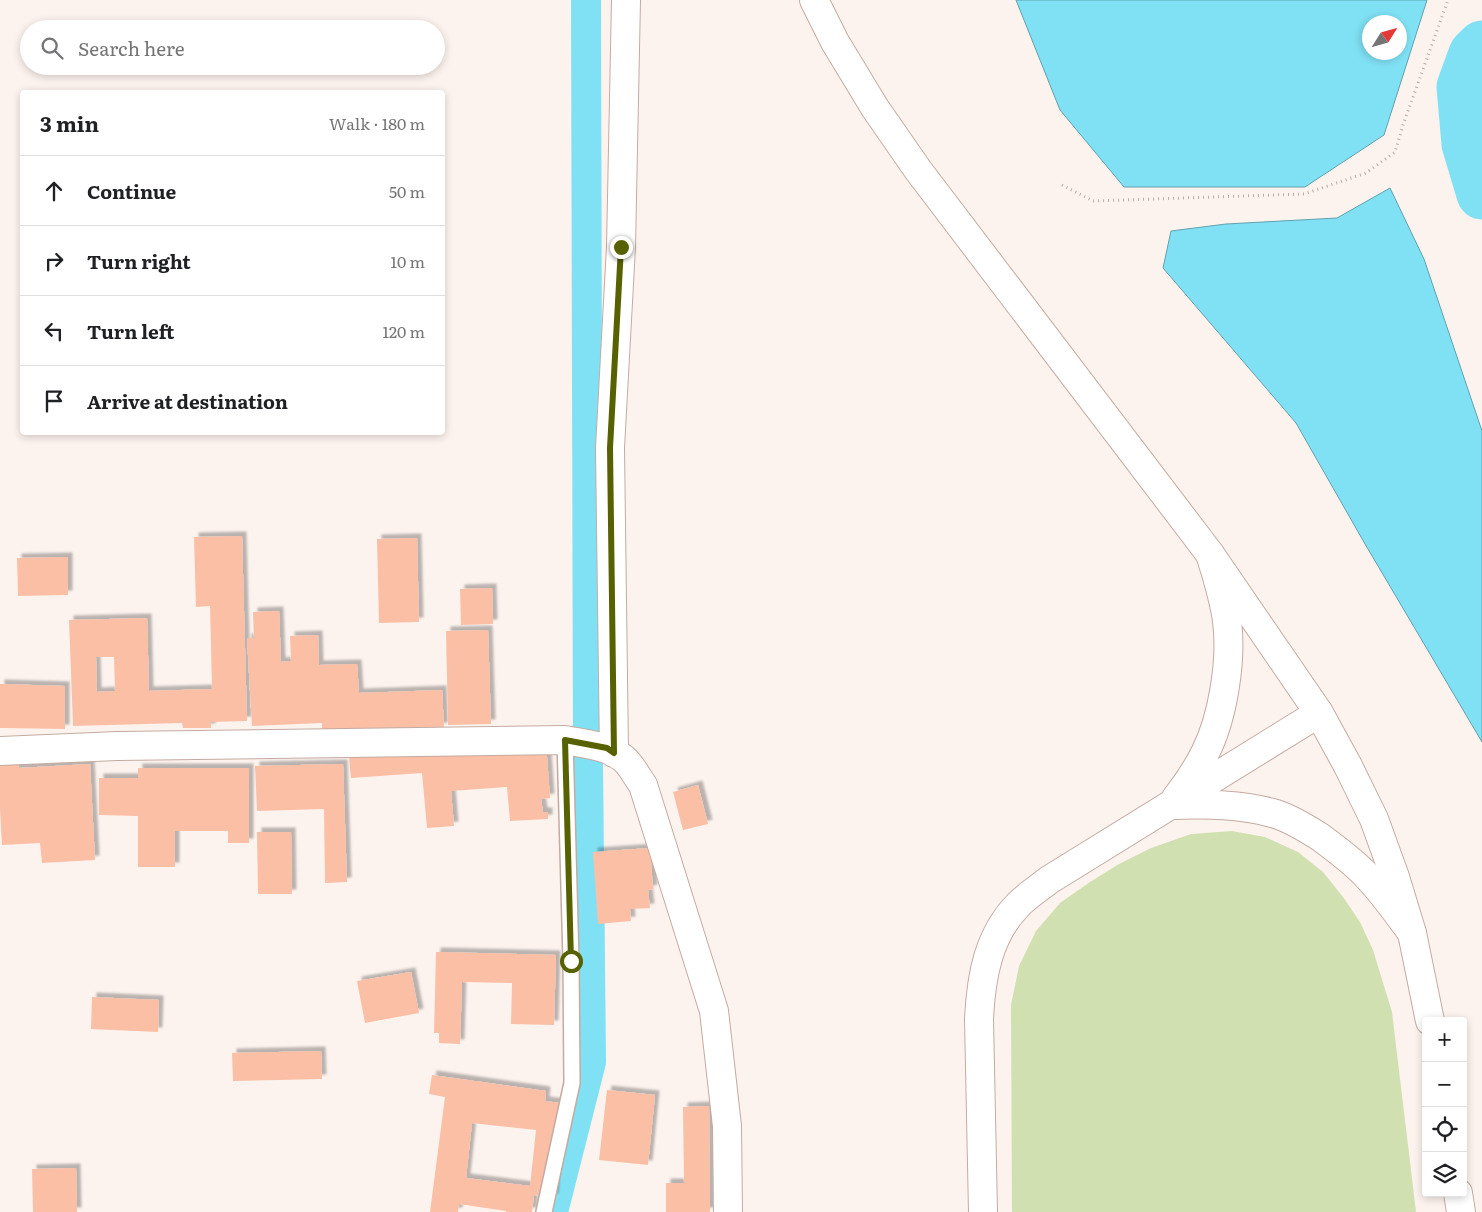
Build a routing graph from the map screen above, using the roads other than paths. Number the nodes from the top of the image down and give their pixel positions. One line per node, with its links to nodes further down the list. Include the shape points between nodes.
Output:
1 (626, 0): 7 (main road, via 621,247 610,448)
2 (814, 0): 3 (main road, via 875,108 918,170)
3 (1210, 554): 4 (main road); 8 (main road, via 1227,622 1225,689 1206,751)
4 (1319, 713): 8 (main road); 9 (main road, via 1374,820)
5 (565, 740): 6 (main road, via 117,746); 7 (main road); 12 (lane, via 572,1083)
6 (0, 751)
7 (610, 751): 13 (main road, via 625,760 643,785 714,1011 727,1126)
8 (1171, 805): 9 (main road, via 1245,807 1277,814 1307,828 1365,874); 14 (main road, via 1049,880 1018,905 997,935 983,974 980,996)
9 (1412, 934): 10 (main road)
10 (1429, 1017)
11 (1458, 1197): 15 (main road)
12 (544, 1212)
13 (728, 1212)
14 (983, 1212)
15 (1460, 1212)

